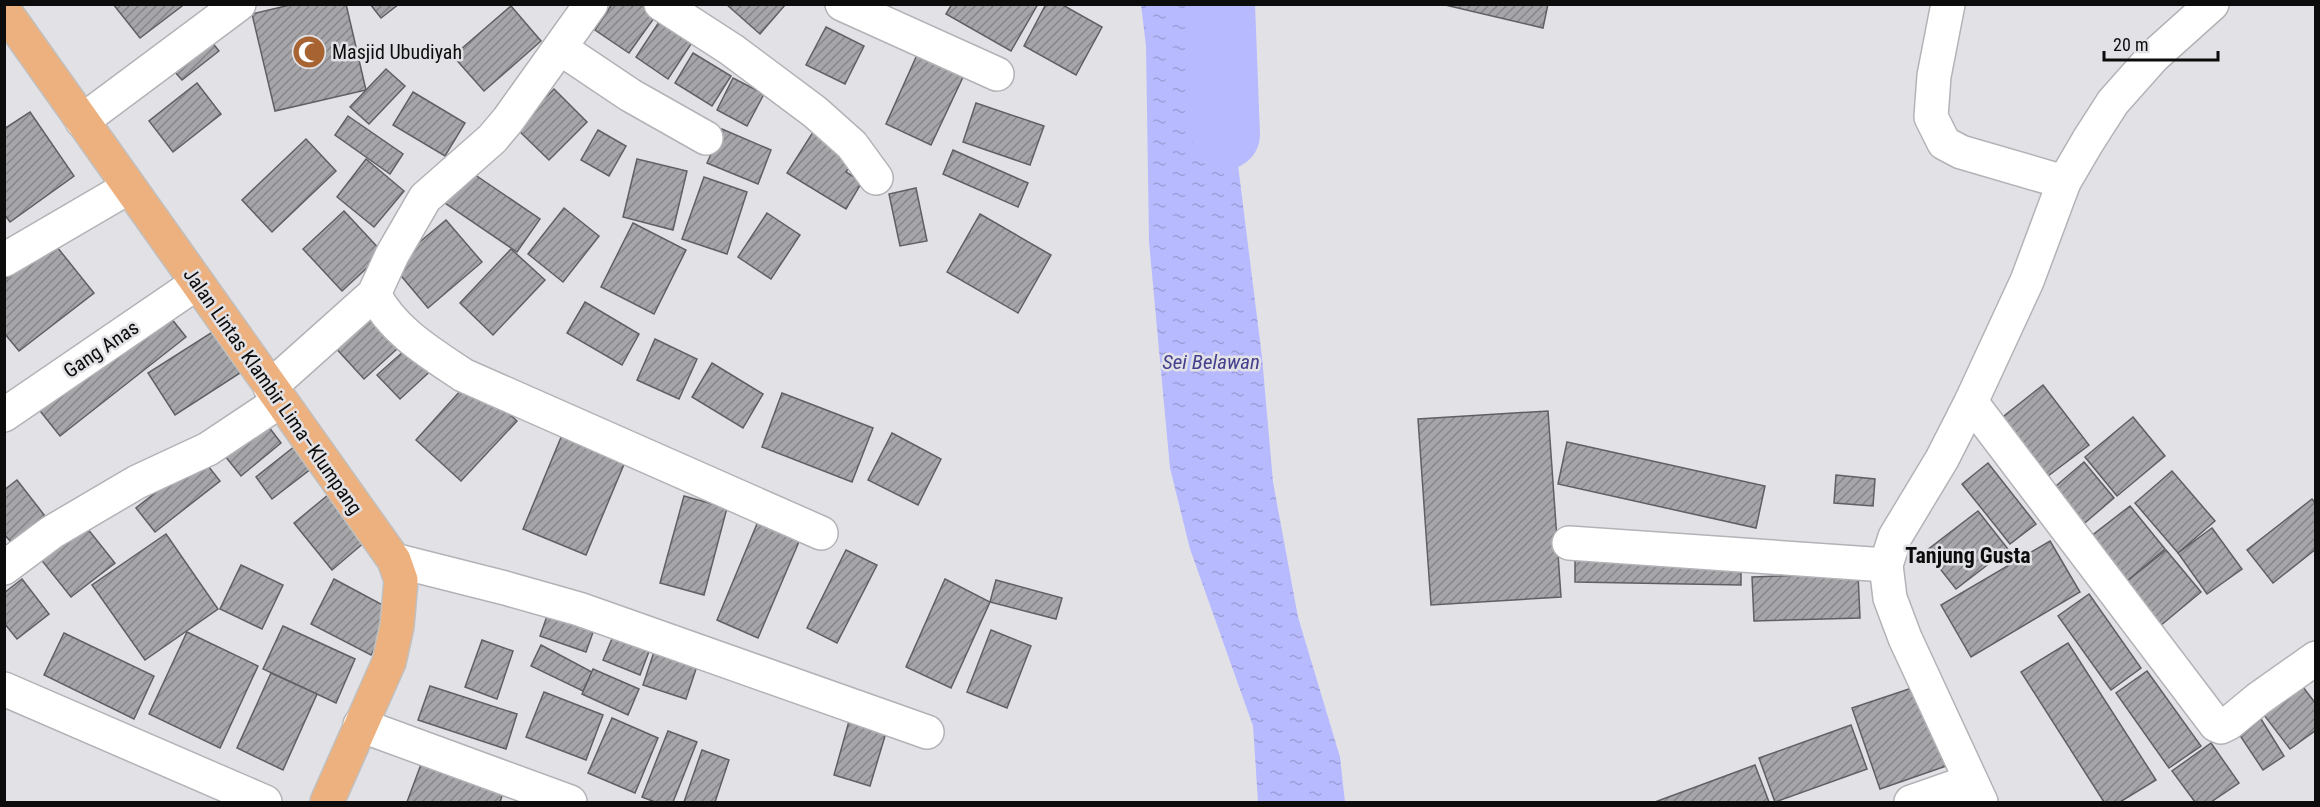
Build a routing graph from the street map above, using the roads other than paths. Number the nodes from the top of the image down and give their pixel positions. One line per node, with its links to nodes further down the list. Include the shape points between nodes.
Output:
1 (239, 4): 10 (street)
2 (591, 4): 8 (street)
3 (661, 4): 12 (street, via 732,50 815,112 852,145)
4 (842, 4): 9 (street)
5 (1948, 4): 13 (street, via 1934,76 1931,117 1944,143 1961,152)
6 (2212, 4): 13 (street, via 2154,57 2113,102)
7 (9, 27): 10 (main road, Jalan Lintas Klambir Lima–Klumpang)
8 (560, 48): 11 (street, via 630,95); 17 (street, via 492,139 425,198)
9 (996, 74)
10 (82, 121): 14 (main road, Jalan Lintas Klambir Lima–Klumpang)
11 (706, 138)
12 (876, 178)
13 (2064, 182): 19 (street, via 2028,281)
14 (129, 187): 15 (street); 16 (main road, Jalan Lintas Klambir Lima–Klumpang)
15 (4, 260)
16 (197, 283): 18 (main road, Jalan Lintas Klambir Lima–Klumpang); 20 (street, Gang Anas)
17 (374, 294): 18 (street); 21 (street, via 380,307 413,341 463,375)
18 (275, 394): 23 (main road, Jalan Lintas Klambir Lima–Klumpang); 25 (street, via 208,449 79,515)
19 (1971, 402): 24 (street, via 1895,537); 26 (street, via 2216,726 2229,723)
20 (4, 415)
21 (821, 533)
22 (1569, 543): 24 (street)
23 (394, 560): 28 (main road, Jalan Lintas Klambir Lima–Klumpang, via 401,580 395,635 389,662); 29 (street, via 579,609)
24 (1886, 565): 30 (street, via 1890,598 1905,638)
25 (4, 568)
26 (2316, 658)
27 (4, 689): 31 (street)
28 (360, 725): 32 (main road, Jalan Lintas Klambir Lima–Klumpang); 33 (street)
29 (927, 732)
30 (1976, 792): 34 (street)
31 (265, 802)
32 (327, 802)
33 (570, 802)
34 (1911, 802)

